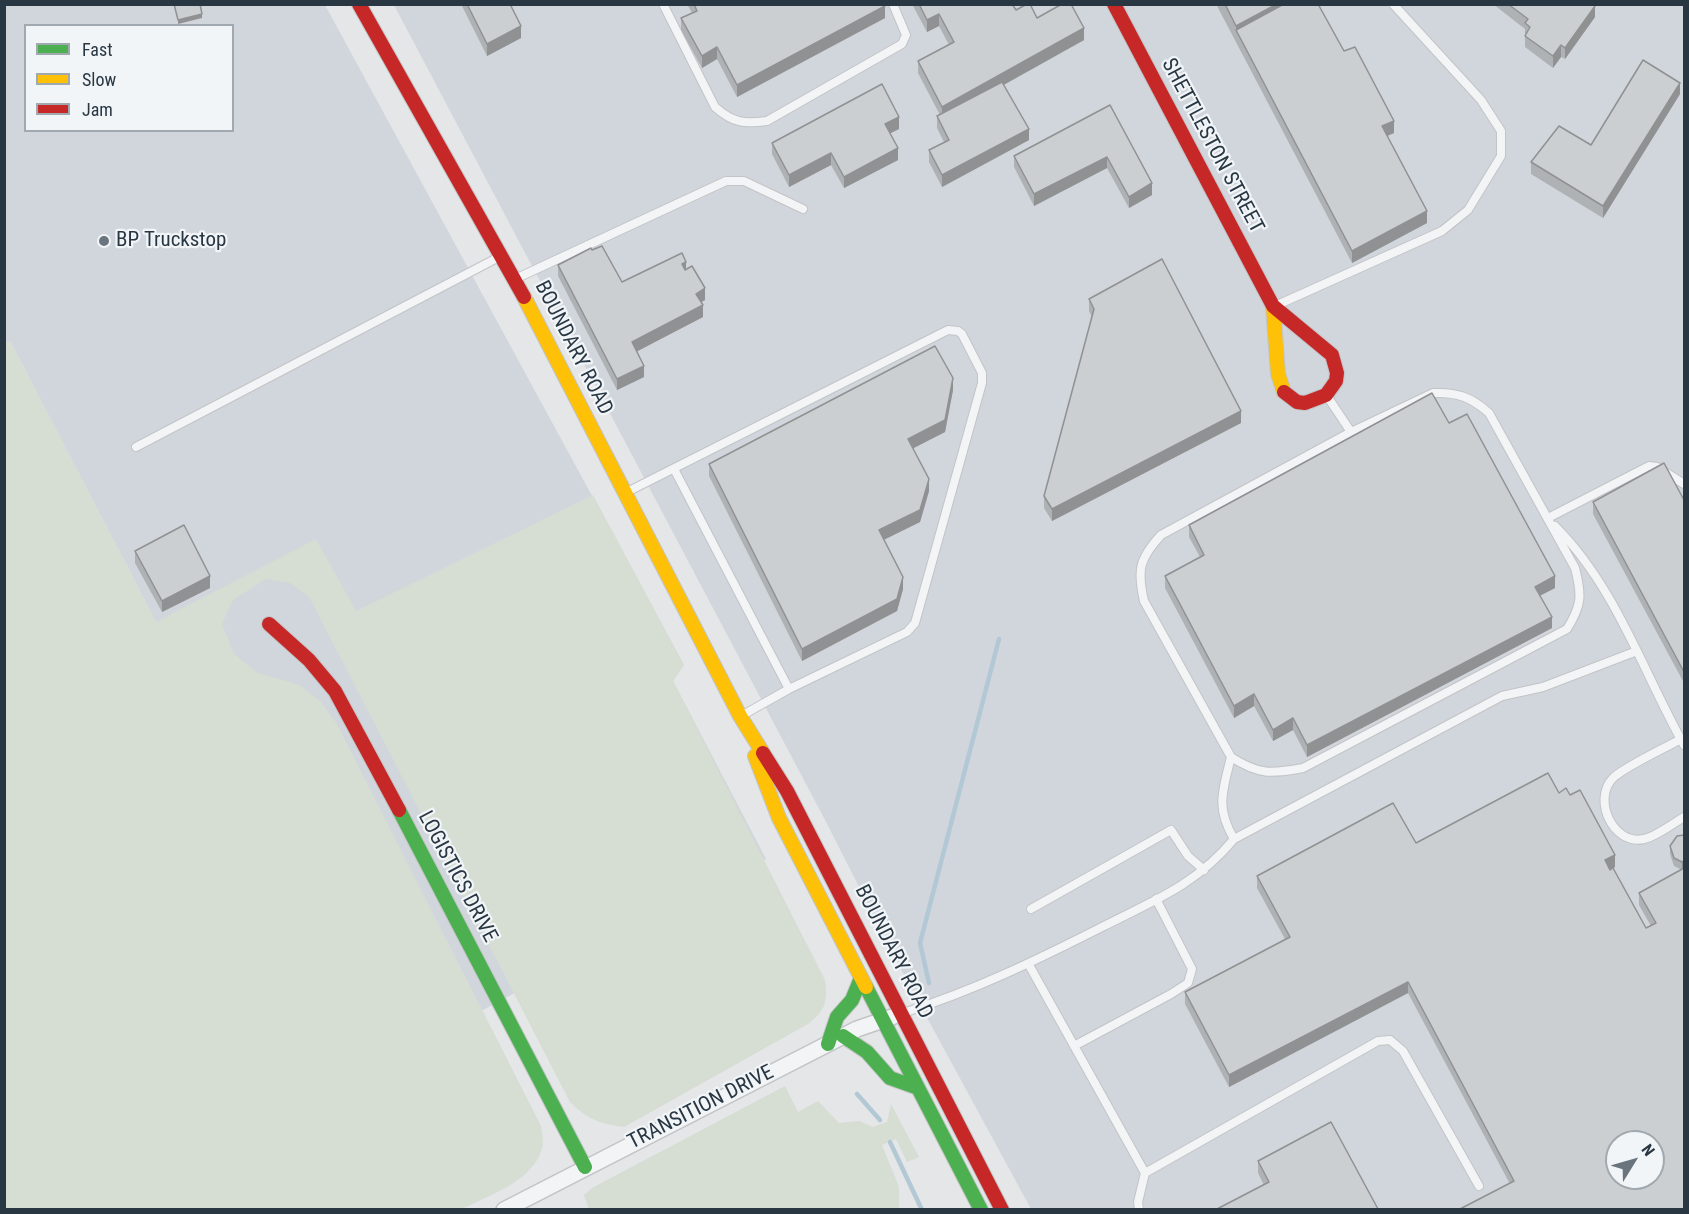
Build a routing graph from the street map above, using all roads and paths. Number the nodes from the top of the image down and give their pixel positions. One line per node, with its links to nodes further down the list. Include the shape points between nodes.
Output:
1 (359, 4): 7 (main road, BOUNDARY ROAD)
2 (663, 4): 3 (lane, via 715,107 743,124 766,121 902,44 906,35)
3 (893, 4)
4 (1114, 4): 9 (main road, SHETTLESTON STREET)
5 (1393, 4): 9 (lane, via 1482,100 1501,131 1501,156 1468,210 1450,226)
6 (803, 209): 8 (lane, via 744,181 726,181)
7 (500, 256): 8 (main road, BOUNDARY ROAD); 12 (lane)
8 (514, 279): 15 (main road, BOUNDARY ROAD)
9 (1273, 306): 10 (main road, SHETTLESTON STREET, via 1332,355 1336,381); 10 (main road, SHETTLESTON STREET, via 1278,374 1284,392 1305,403)
10 (1326, 395): 11 (lane)
11 (1351, 432): 16 (lane, via 1433,393 1454,393 1474,400 1489,413); 22 (lane, via 1161,535 1146,551 1138,575 1144,601)
12 (136, 447)
13 (674, 469): 15 (lane); 19 (lane); 19 (lane, via 948,330 962,334 980,369 982,383 915,623 907,632)
14 (1684, 484): 16 (lane, via 1649,466)
15 (624, 494): 20 (main road, BOUNDARY ROAD)
16 (1548, 518): 18 (lane, via 1575,545); 22 (lane, via 1575,568 1580,587 1579,609 1567,628 1303,768 1273,774 1252,770)
17 (270, 624): 36 (main road, LOGISTICS DRIVE, via 306,654 343,703)
18 (1637, 651): 21 (lane); 24 (lane, via 1544,687 1502,696)
19 (789, 689): 20 (lane)
20 (740, 716): 29 (main road, BOUNDARY ROAD, via 779,818); 30 (main road, BOUNDARY ROAD, via 787,791)
21 (1683, 742): 23 (lane, via 1612,778 1603,794 1607,818 1623,836 1643,839)
22 (1231, 757): 24 (lane, via 1221,797 1223,821)
23 (1684, 817)
24 (1234, 839): 25 (lane)
25 (1204, 870): 26 (lane); 27 (lane, via 1188,856 1171,830)
26 (1156, 899): 28 (lane); 34 (lane, via 1192,969 1188,983)
27 (1031, 909)
28 (1029, 965): 30 (lane); 34 (lane)
29 (861, 978): 31 (main road, BOUNDARY ROAD); 33 (main road, via 852,1000 837,1017)
30 (901, 1014): 31 (street, TRANSITION DRIVE); 41 (main road, BOUNDARY ROAD)
31 (883, 1020): 32 (street, TRANSITION DRIVE); 35 (main road, BOUNDARY ROAD)
32 (843, 1036): 33 (street, TRANSITION DRIVE); 35 (main road, via 867,1052 890,1078)
33 (828, 1044): 36 (street, TRANSITION DRIVE)
34 (1074, 1046): 37 (lane)
35 (918, 1088): 40 (main road, BOUNDARY ROAD)
36 (585, 1167): 39 (street, TRANSITION DRIVE)
37 (1145, 1173): 38 (lane, via 1378,1041 1390,1040 1403,1051); 42 (lane)
38 (1479, 1186)
39 (504, 1209)
40 (981, 1209)
41 (1002, 1209)
42 (1137, 1209)

